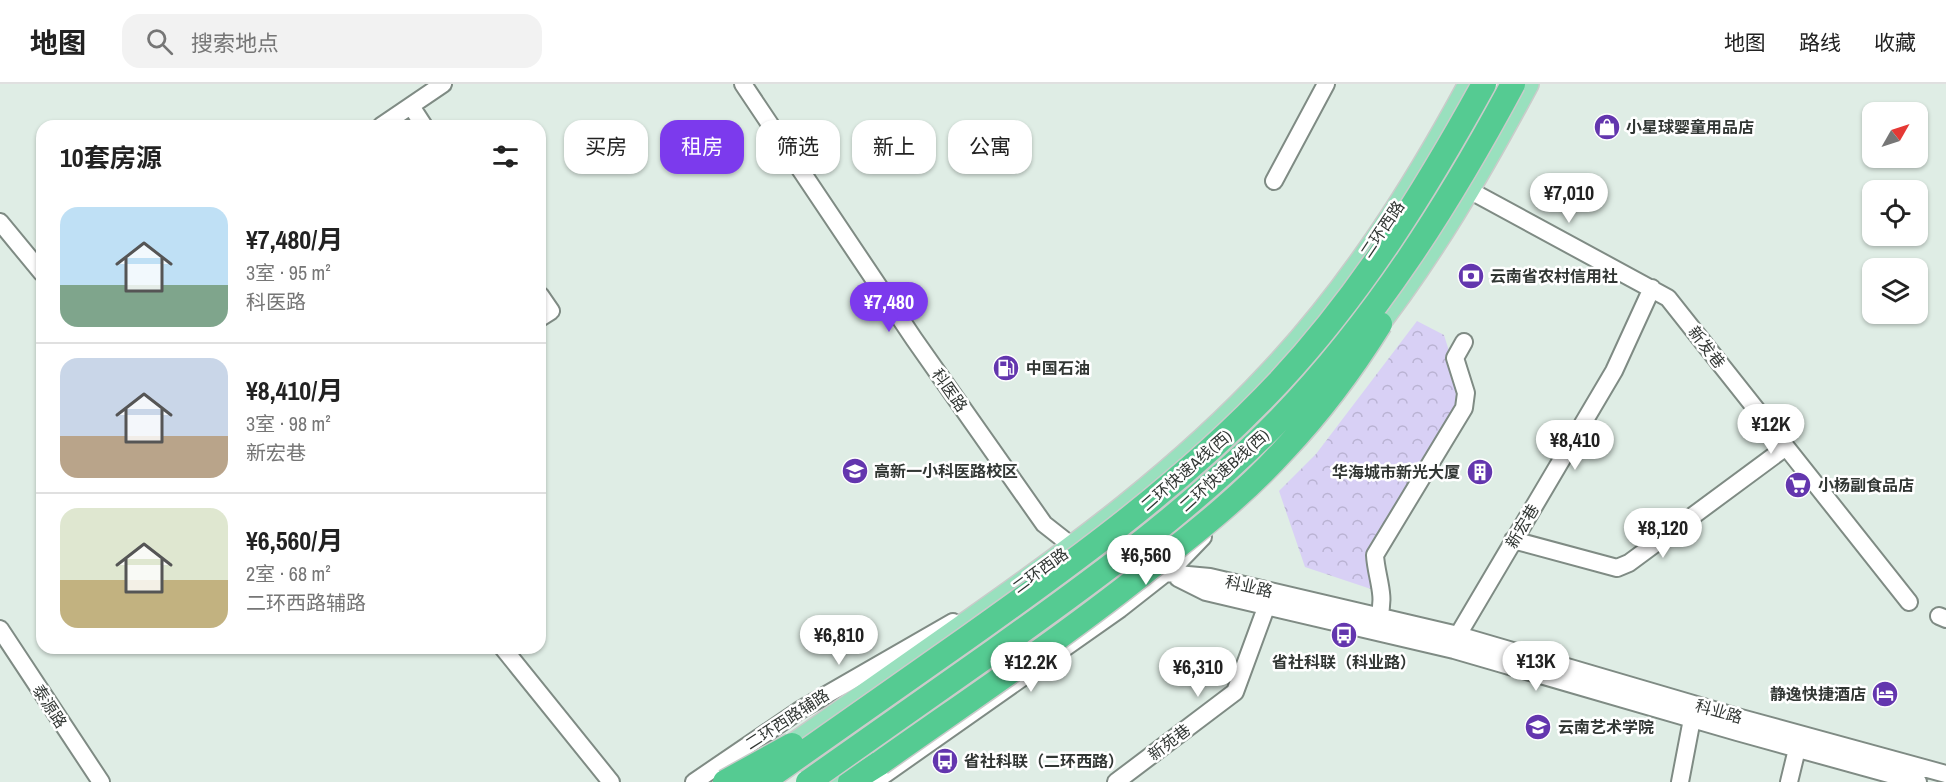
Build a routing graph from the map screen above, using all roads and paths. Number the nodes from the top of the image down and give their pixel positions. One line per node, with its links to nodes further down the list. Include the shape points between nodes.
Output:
1 (443, 84): 8 (street)
2 (743, 84): 21 (street, 科医路, via 1044,524)
3 (1326, 84): 11 (street)
4 (1469, 84): 21 (main road, 二环西路, via 1379,234 1292,347 1196,445)
5 (1484, 84): 32 (highway, 二环快速A线(西), bridge, via 1433,175 1385,249 1274,387 1211,449 1135,514)
6 (1513, 84): 13 (highway, 二环快速B线(西), bridge)
7 (1528, 84): 12 (main road)
8 (411, 106): 9 (street); 10 (street)
9 (390, 120)
10 (420, 120)
11 (1274, 181)
12 (1469, 190): 16 (street, 新发巷); 19 (main road, via 1413,279 1359,349)
13 (1441, 211): 35 (highway, bridge, via 1410,273 1363,350 1310,421 1261,474 1134,582); 43 (highway, 二环快速B线(西), bridge, via 1397,278 1338,354 1275,424 1222,474 1088,583)
14 (0, 222): 15 (street)
15 (36, 266)
16 (1652, 288): 18 (street, 新发巷, via 1668,298); 20 (street, 新宏巷, via 1614,371)
17 (1464, 342): 27 (street, via 1455,358 1466,393 1464,408 1375,555 1382,593)
18 (1786, 447): 20 (street, via 1617,568); 25 (street, 新发巷)
19 (1252, 465): 22 (main road); 23 (street, via 1208,531)
20 (1513, 540): 29 (street, 新宏巷)
21 (1072, 546): 22 (street, 科医路); 24 (main road, 二环西路)
22 (1133, 566): 23 (street, 科医路); 44 (main road)
23 (1166, 573): 26 (street, 科业路, via 1206,592); 27 (street, 科业路, via 1210,577); 35 (street, via 1055,656)
24 (1010, 592): 39 (street, 二环西路辅路, via 819,698); 41 (main road, 二环西路)
25 (1909, 602)
26 (1267, 605): 33 (street, 科业路, via 1454,650); 46 (street, 新苑巷, via 1235,692)
27 (1378, 616): 29 (street, 科业路)
28 (0, 629): 30 (street, 泰源路)
29 (1458, 635): 36 (street, 科业路)
30 (7, 652): 37 (street, 泰源路)
31 (508, 654): 38 (street)
32 (916, 674): 40 (highway, bridge); 42 (highway, 二环快速A线(西), bridge)
33 (1692, 719): 34 (street, 科业路); 47 (street)
34 (1797, 749): 48 (street); 49 (street, 科业路)
35 (877, 773): 45 (highway)
36 (1946, 774)
37 (100, 782)
38 (611, 782)
39 (694, 782)
40 (725, 782)
41 (740, 782)
42 (762, 782)
43 (808, 782)
44 (830, 782)
45 (850, 782)
46 (1116, 782)
47 (1680, 782)
48 (1789, 782)
49 (1918, 782)

